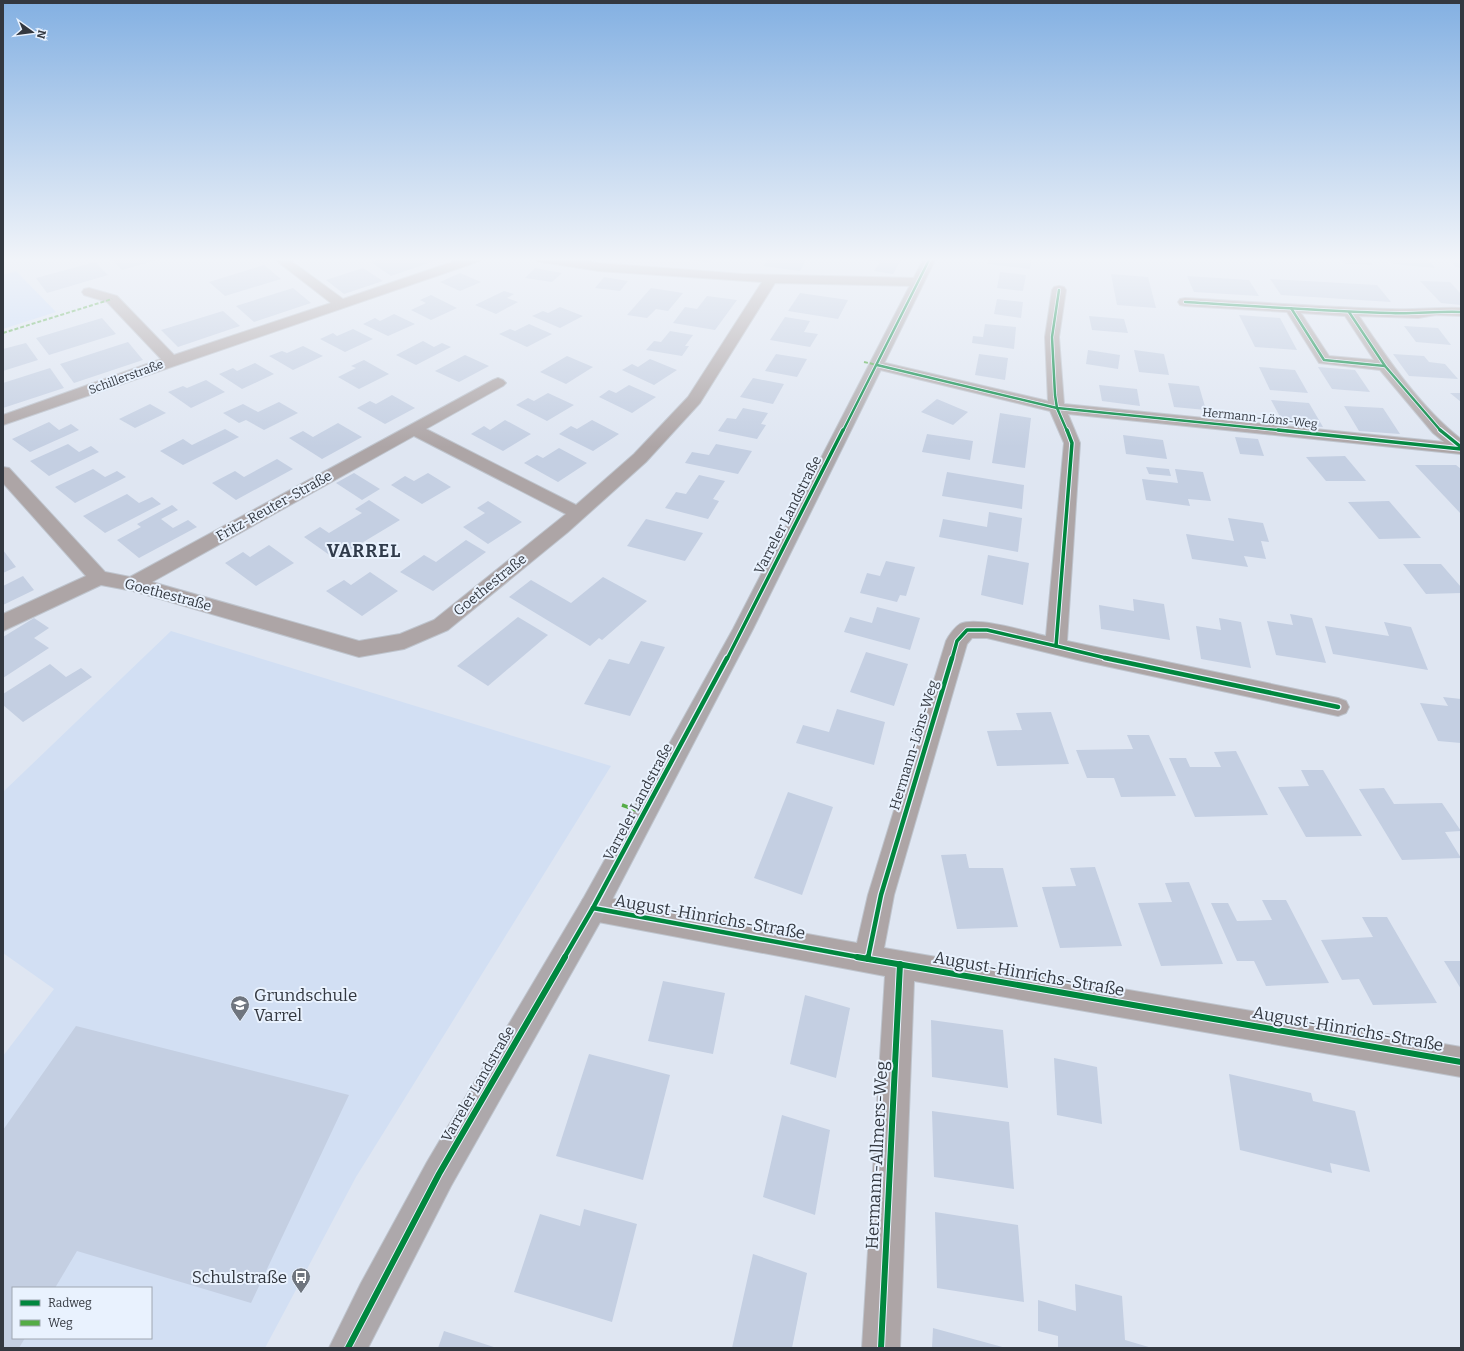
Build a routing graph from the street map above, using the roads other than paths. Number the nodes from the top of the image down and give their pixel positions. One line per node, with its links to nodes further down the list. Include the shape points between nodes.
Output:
1 (133, 321): 8 (street)
2 (286, 321): 8 (street, Schillerstraße)
3 (744, 321): 17 (street, Goethestraße, via 694,400 640,458)
4 (898, 321): 9 (main road, Varreler Landstraße)
5 (1054, 321): 12 (street, via 1052,337)
6 (1299, 321): 10 (street, via 1324,360)
7 (1354, 321): 10 (street)
8 (171, 360): 13 (street, Schillerstraße)
9 (877, 365): 12 (street, Hermann-Löns-Weg); 23 (main road, Varreler Landstraße, via 743,629)
10 (1385, 366): 15 (street, via 1439,430)
11 (498, 383): 14 (street, Fritz-Reuter-Straße)
12 (1058, 408): 15 (street, Hermann-Löns-Weg); 21 (street, via 1072,443)
13 (3, 420)
14 (414, 429): 17 (street); 19 (street, Fritz-Reuter-Straße)
15 (1461, 448)
16 (3, 472): 18 (street)
17 (578, 513): 19 (street, Goethestraße, via 441,625 404,642 359,649)
18 (98, 578): 19 (street, Goethestraße); 20 (street)
19 (133, 584)
20 (3, 623)
21 (1056, 646): 22 (street, Hermann-Löns-Weg); 24 (street, Hermann-Löns-Weg, via 987,630 966,630 957,641 881,895)
22 (1338, 707)
23 (594, 908): 24 (street, August-Hinrichs-Straße); 27 (main road, Varreler Landstraße, via 443,1167)
24 (868, 959): 25 (street, August-Hinrichs-Straße)
25 (900, 964): 26 (street, August-Hinrichs-Straße); 28 (street, Hermann-Allmers-Weg)
26 (1461, 1062)
27 (348, 1348)
28 (881, 1348)

